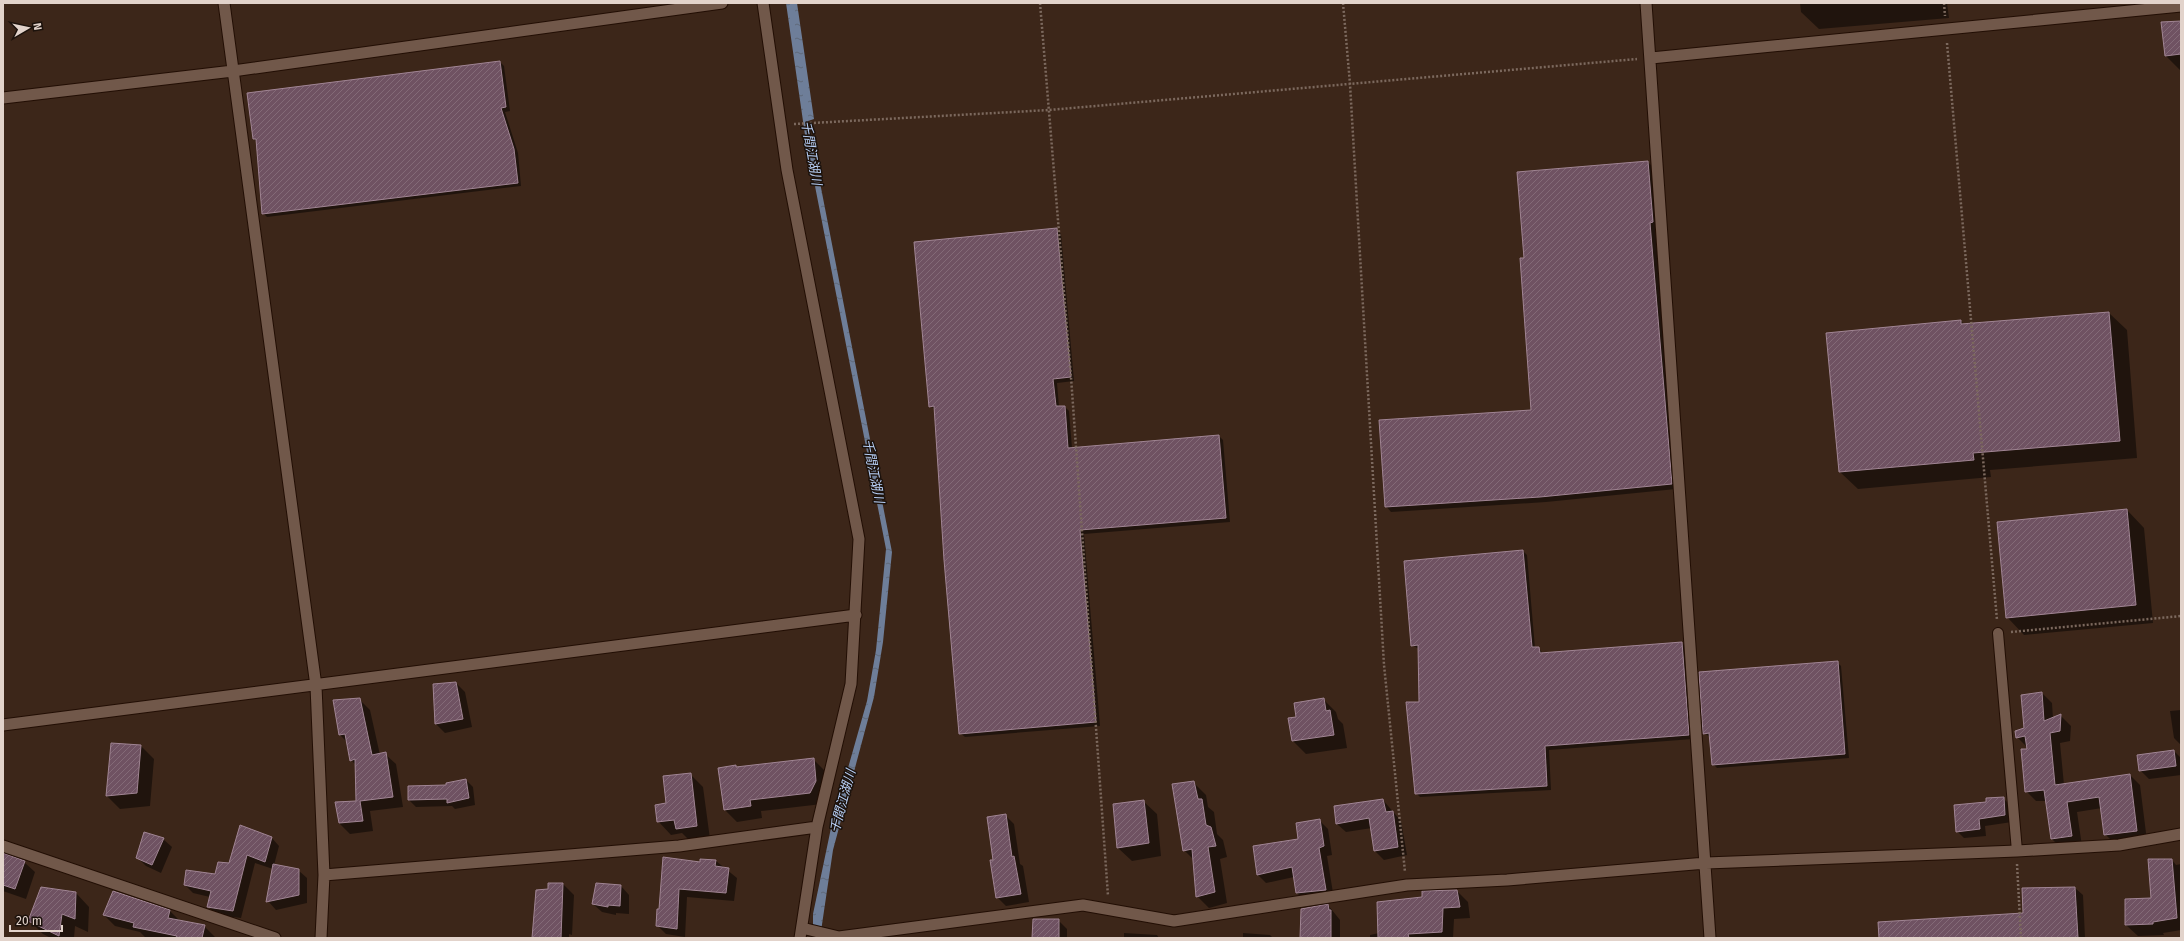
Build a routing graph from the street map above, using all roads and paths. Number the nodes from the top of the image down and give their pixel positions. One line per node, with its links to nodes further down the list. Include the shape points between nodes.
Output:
1 (224, 3): 10 (street)
2 (722, 3): 10 (street)
3 (763, 3): 14 (street)
4 (1040, 3): 13 (path)
5 (1343, 3): 11 (path)
6 (1646, 3): 9 (street)
7 (2181, 6): 8 (street)
8 (1946, 30): 9 (street); 17 (path)
9 (1651, 58): 11 (path); 24 (street)
10 (233, 71): 12 (street); 18 (street)
11 (1350, 84): 13 (path); 26 (path, via 1384,665)
12 (3, 98)
13 (1049, 110): 14 (path); 27 (path)
14 (780, 125): 15 (street, via 860,539)
15 (856, 614): 18 (street); 20 (street, via 851,684)
16 (2181, 616): 17 (path)
17 (1998, 633): 23 (lane)
18 (316, 686): 19 (street); 25 (street)
19 (3, 724)
20 (817, 827): 25 (street, via 679,846); 28 (street)
21 (2181, 834): 23 (street, via 2119,845)
22 (3, 846): 29 (street)
23 (2017, 851): 24 (street); 32 (path)
24 (1706, 863): 26 (street, via 1507,880); 31 (street)
25 (324, 875): 30 (street)
26 (1406, 885): 27 (street, via 1174,921)
27 (1108, 908): 28 (street, via 1083,904 839,937)
28 (801, 933)
29 (275, 938)
30 (321, 938)
31 (1710, 938)
32 (2021, 938)

